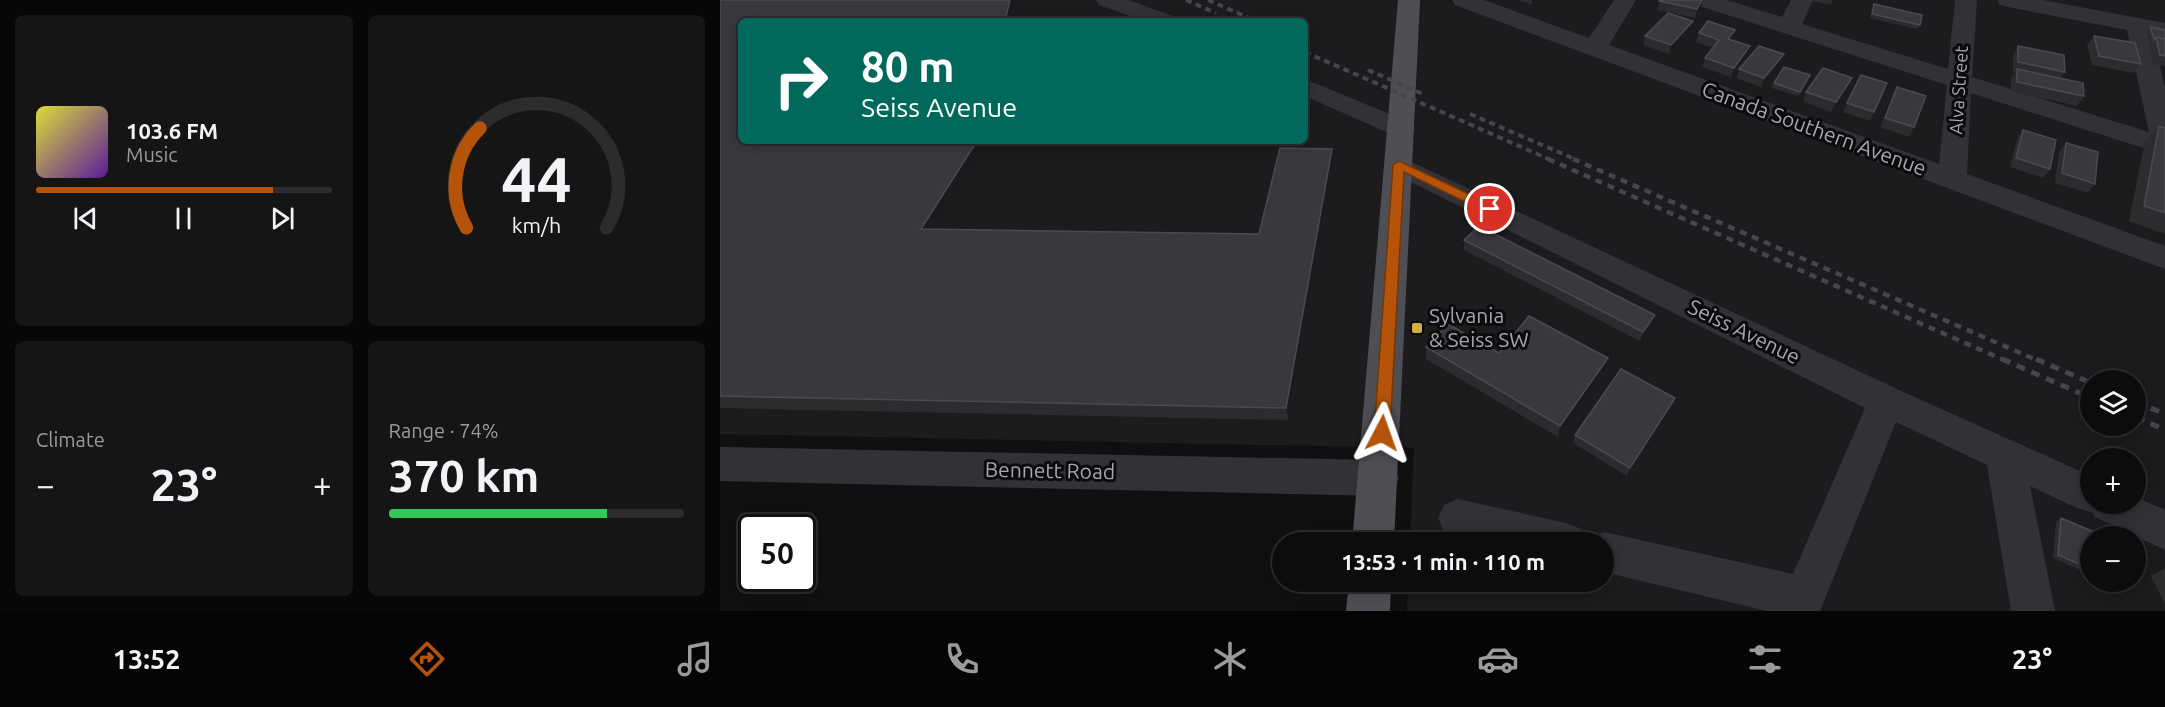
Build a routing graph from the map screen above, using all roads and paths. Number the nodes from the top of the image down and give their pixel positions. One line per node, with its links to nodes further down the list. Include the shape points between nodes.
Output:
1 (1107, 0): 11 (street)
2 (1408, 0): 17 (main road)
3 (1463, 0): 14 (street, Canada Southern Avenue)
4 (1625, 0): 14 (street)
5 (1704, 0): 12 (street)
6 (1802, 0): 12 (street)
7 (1966, 0): 15 (street, Alva Street)
8 (2008, 0): 9 (street)
9 (2041, 3): 10 (street)
10 (2124, 16): 13 (street); 18 (street)
11 (1157, 18)
12 (1789, 27): 15 (street)
13 (2165, 30)
14 (1595, 48): 20 (street, Canada Southern Avenue)
15 (1960, 81): 18 (street); 20 (street, Alva Street)
16 (1308, 88): 17 (street)
17 (1402, 129): 19 (main road)
18 (2165, 145)
19 (1399, 165): 22 (street, Seiss Avenue); 25 (main road)
20 (1952, 180): 21 (street, Canada Southern Avenue)
21 (2165, 258)
22 (1886, 401): 23 (street, Seiss Avenue); 32 (street, via 1804,598)
23 (2004, 454): 26 (street, Seiss Avenue); 35 (street)
24 (720, 464): 25 (street, Bennett Road)
25 (1379, 478): 30 (main road)
26 (2080, 490)
27 (2130, 514): 29 (street)
28 (1458, 518): 31 (street)
29 (2165, 531)
30 (1374, 532)
31 (1518, 532)
32 (1614, 554)
33 (1369, 592): 34 (main road)
34 (1368, 611)
35 (2033, 611)

